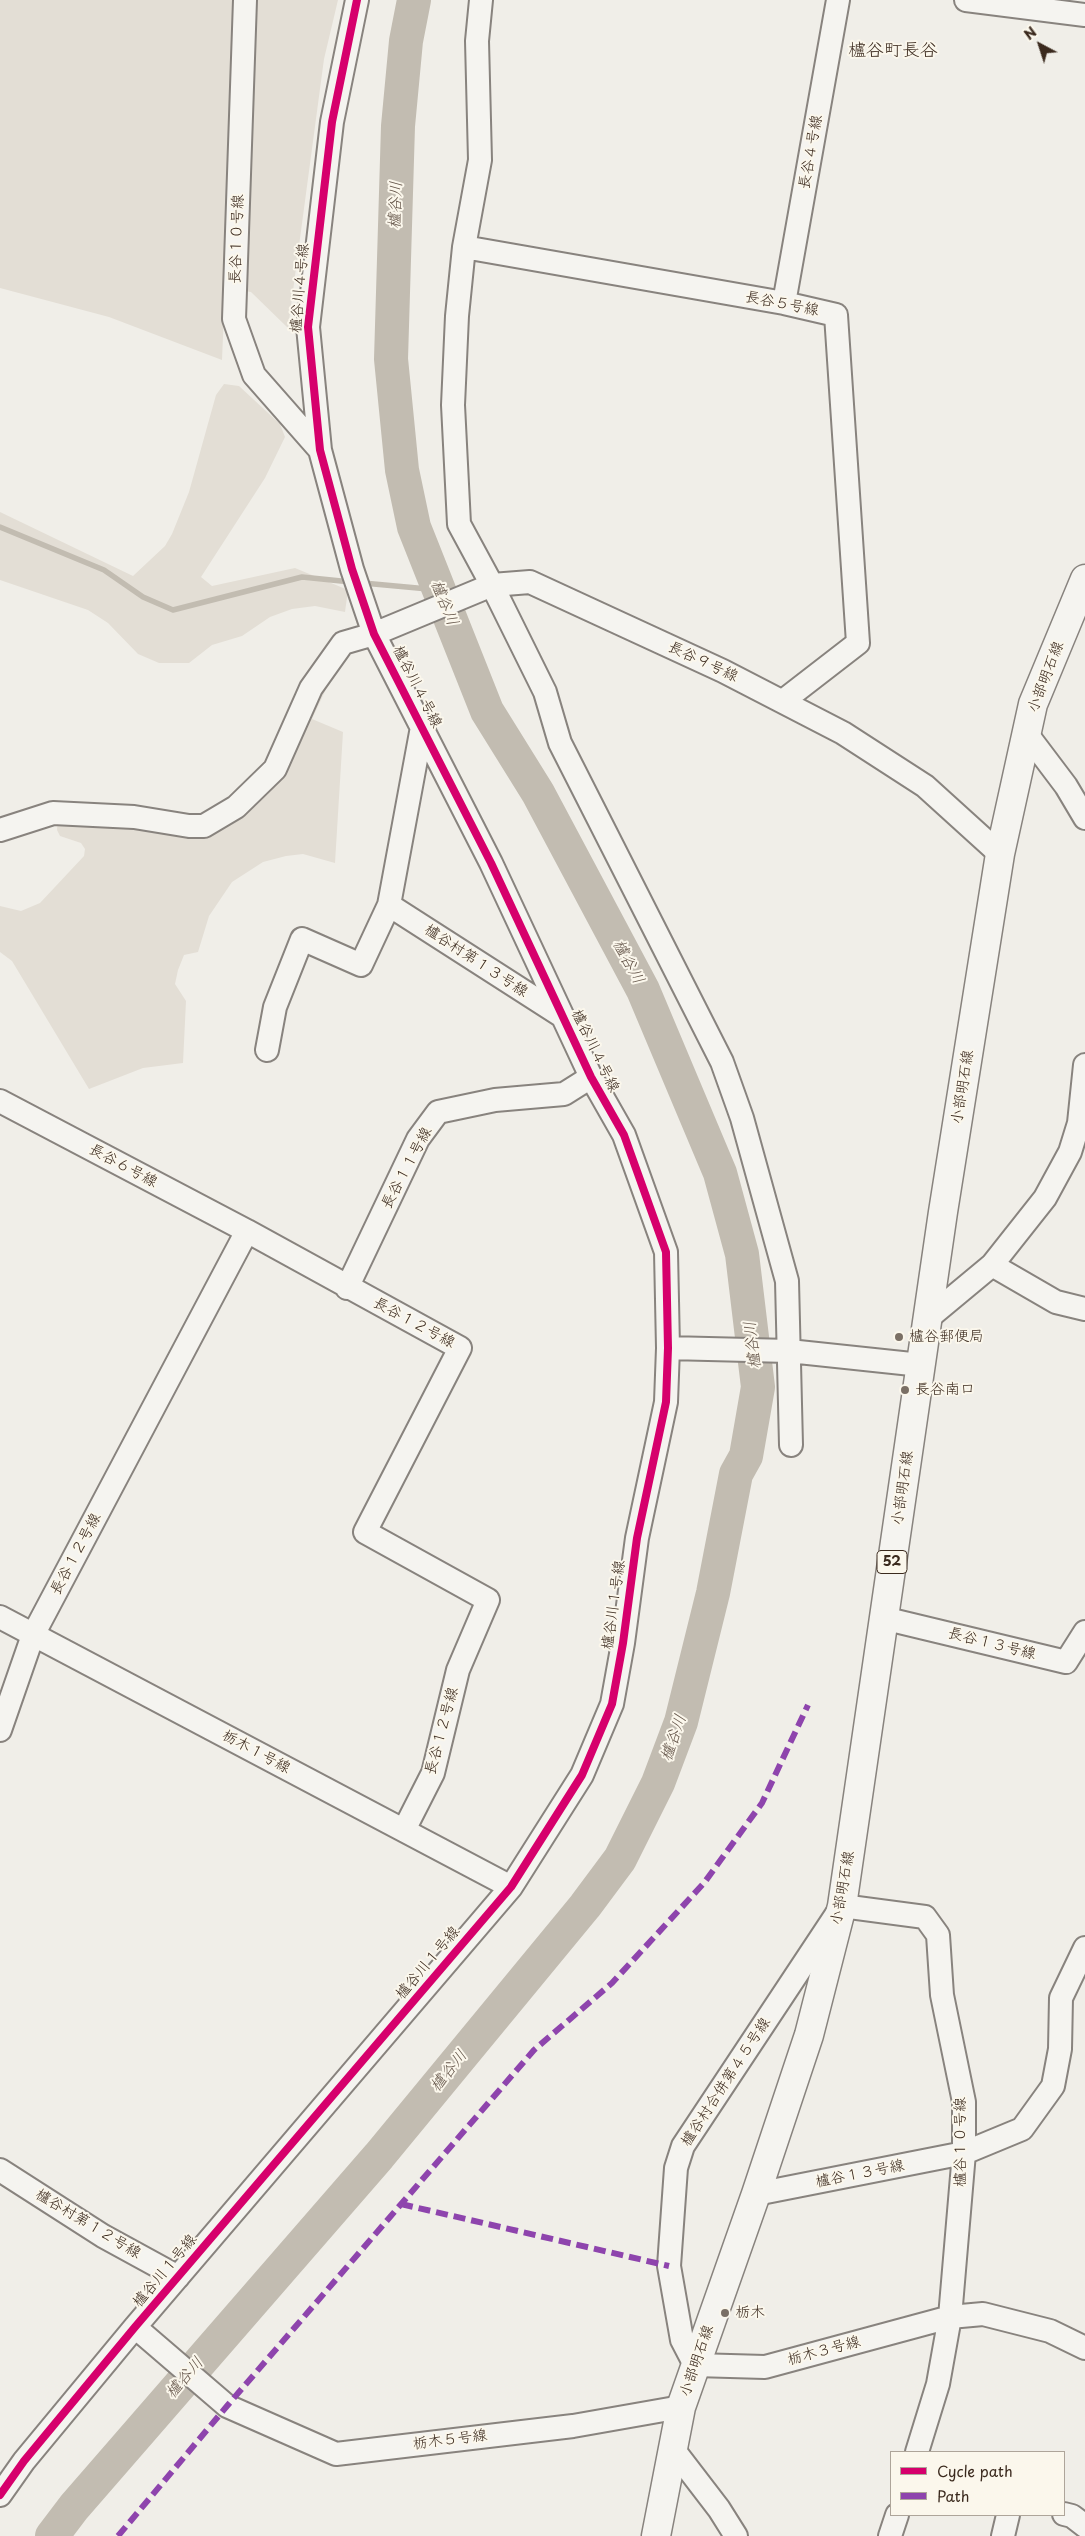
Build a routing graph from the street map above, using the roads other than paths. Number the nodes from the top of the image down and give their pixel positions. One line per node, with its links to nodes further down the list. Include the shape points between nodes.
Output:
1 (246, 0): 9 (street, 長谷１０号線, via 234,319 254,375)
2 (357, 0): 9 (street, 櫨谷川４号線, via 332,122 308,327)
3 (481, 0): 7 (street, via 477,41 480,160)
4 (838, 0): 8 (street, 長谷４号線)
5 (966, 0): 6 (street)
6 (1085, 15)
7 (464, 247): 8 (street, 長谷５号線); 11 (street, via 453,405 459,524)
8 (784, 303): 13 (street, 長谷５号線, via 836,315 858,643)
9 (320, 450): 12 (street, 櫨谷川４号線, via 352,569)
10 (1085, 579): 15 (main road, 小部明石線 / 52, via 1033,704)
11 (492, 585): 12 (street, 長谷９号線); 13 (street, 長谷９号線, via 530,582); 32 (street, via 544,692 560,743 722,1062 742,1118 787,1281)
12 (374, 634): 14 (street, 櫨谷川４号線); 17 (street, 長谷９号線, via 344,643 311,688 275,769 236,807 204,826 116,815 53,813)
13 (783, 702): 18 (street, 長谷９号線, via 843,733 925,786)
14 (422, 727): 19 (street); 20 (street, 櫨谷川４号線, via 491,862)
15 (1026, 733): 16 (street, via 1066,786); 18 (main road, 小部明石線 / 52)
16 (1085, 818)
17 (0, 830)
18 (1000, 854): 30 (main road, 小部明石線 / 52)
19 (389, 905): 20 (street, 櫨谷村第１３号線); 21 (street, via 361,964 302,939 275,1008)
20 (562, 1016): 23 (street, 櫨谷川４号線)
21 (267, 1050)
22 (1085, 1065): 25 (street)
23 (591, 1077): 28 (street, 長谷１１号線, via 564,1094 496,1100 438,1112 418,1139); 31 (street, 櫨谷川４号線, via 624,1135 666,1252)
24 (0, 1101): 26 (street, 長谷６号線)
25 (1082, 1122): 27 (street, via 1045,1198)
26 (247, 1231): 28 (street, 長谷１２号線); 38 (street, 長谷１２号線)
27 (992, 1264): 29 (street, via 1056,1302); 30 (street)
28 (347, 1288): 41 (street, 長谷１２号線, via 460,1348 365,1532 488,1600 458,1670 433,1773)
29 (1085, 1309)
30 (927, 1320): 33 (main road, 小部明石線 / 52)
31 (668, 1348): 32 (street); 42 (street, 櫨谷川１号線, via 666,1402 637,1538 612,1704 582,1775)
32 (789, 1350): 33 (street); 34 (street)
33 (921, 1364): 36 (main road, 小部明石線 / 52)
34 (791, 1444)
35 (0, 1617): 38 (street, 栃木１号線)
36 (883, 1618): 39 (street, 長谷１３号線); 43 (main road, 小部明石線 / 52)
37 (1085, 1632): 39 (street, 長谷１３号線)
38 (33, 1635): 40 (street, 長谷１２号線); 41 (street, 栃木１号線)
39 (1075, 1664)
40 (0, 1730)
41 (404, 1830): 42 (street, 栃木１号線)
42 (511, 1887): 48 (street, 櫨谷川１号線)
43 (842, 1906): 45 (street, 櫨谷１０号線, via 925,1917 938,1935 942,1996 964,2102); 47 (main road, 小部明石線 / 52, via 809,2035); 52 (street, 櫨谷村合併第４５号線, via 682,2146 676,2168 669,2266 682,2340)
44 (1085, 1948): 45 (street, 櫨谷１３号線, via 1061,1998 1060,2049 1053,2086 1022,2128)
45 (964, 2153): 47 (street, 櫨谷１３号線); 49 (street, 櫨谷１０号線)
46 (0, 2170): 48 (street, 櫨谷村第１２号線, via 103,2236)
47 (756, 2194): 52 (main road, 小部明石線 / 52)
48 (178, 2277): 50 (street, 櫨谷川１号線)
49 (950, 2317): 51 (street, 栃木３号線, via 983,2314 1050,2331); 52 (street, 栃木３号線, via 765,2367); 55 (street, 櫨谷１０号線, via 938,2384)
50 (135, 2327): 53 (street, 栃木５号線, via 227,2406 336,2454 573,2426); 56 (street, 櫨谷川１号線, via 24,2461)
51 (1085, 2348)
52 (696, 2365): 53 (main road, 小部明石線 / 52)
53 (681, 2407): 54 (main road, 小部明石線 / 52)
54 (673, 2449): 61 (main road, 小部明石線 / 52); 62 (street)
55 (917, 2451)
56 (0, 2495)
57 (1065, 2514): 60 (street)
58 (897, 2516): 63 (street)
59 (1008, 2516): 64 (street)
60 (1085, 2526)
61 (656, 2536)
62 (736, 2536)
63 (890, 2536)
64 (1003, 2536)

